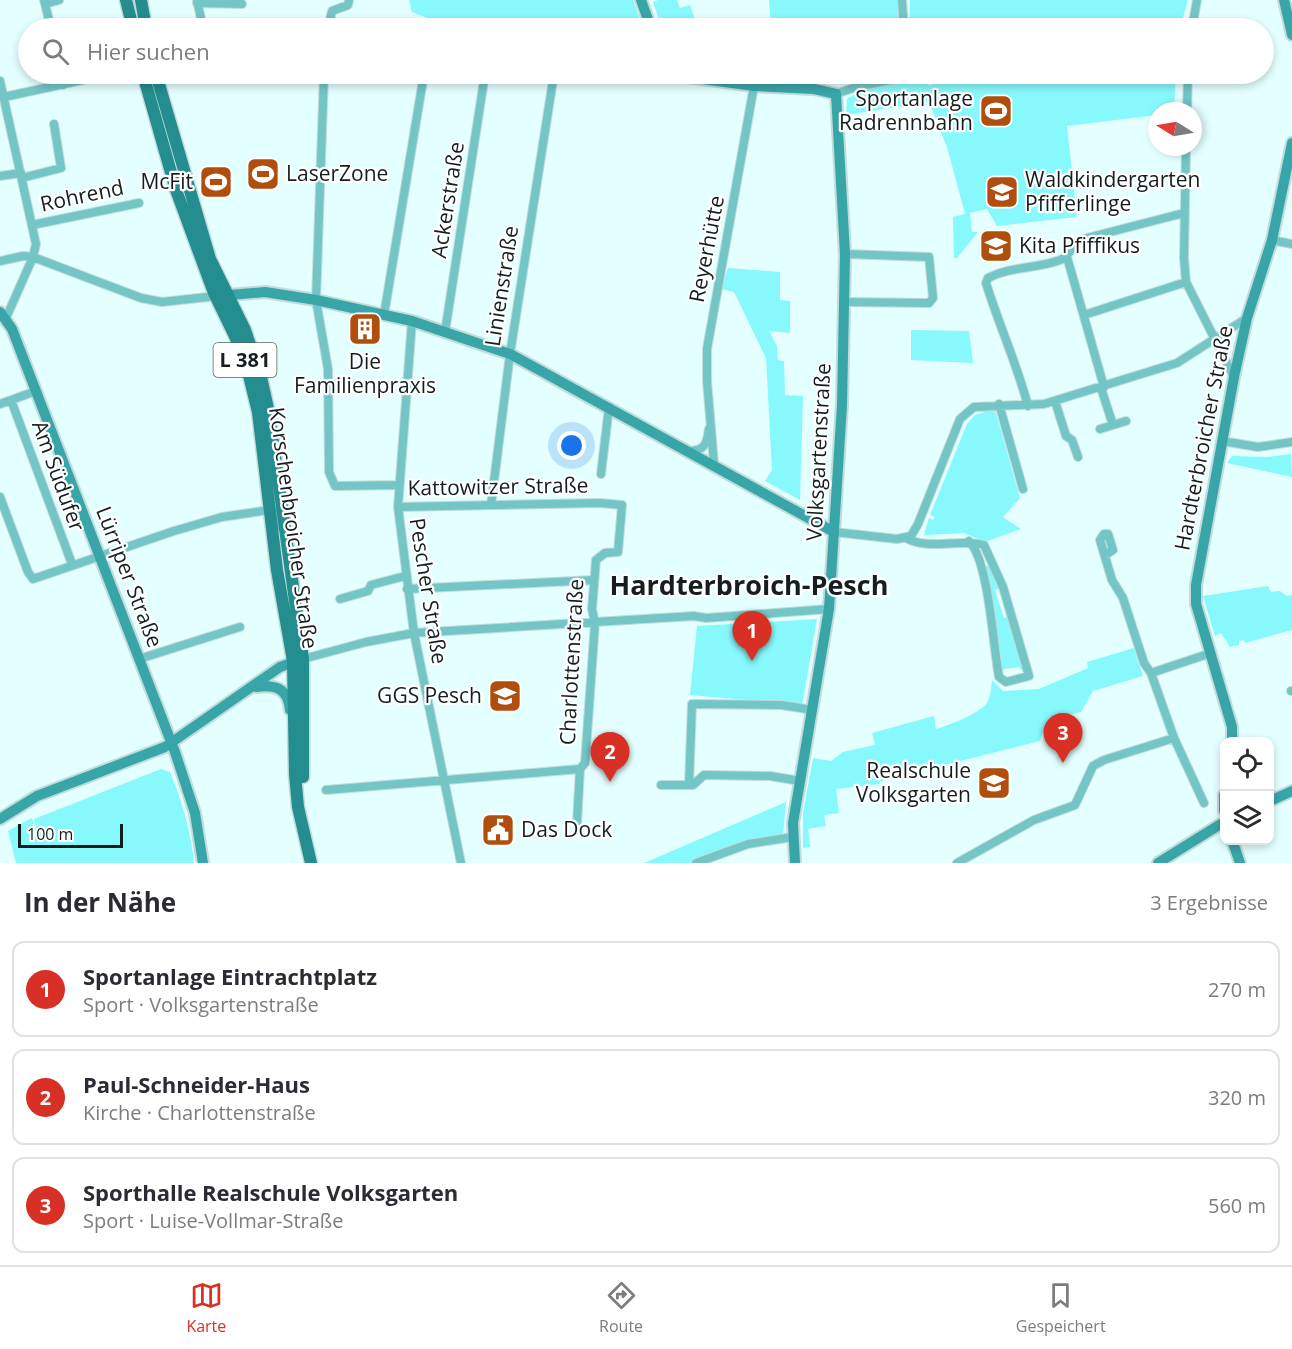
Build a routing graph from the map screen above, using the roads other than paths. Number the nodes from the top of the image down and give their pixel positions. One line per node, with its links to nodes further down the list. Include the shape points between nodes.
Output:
1 (60, 0): 9 (street)
2 (126, 0): 13 (main road)
3 (141, 0): 14 (main road)
4 (349, 0): 16 (street, via 348,5 332,11)
5 (641, 0): 17 (street)
6 (902, 0): 18 (street)
7 (1197, 0): 19 (street)
8 (1284, 0): 20 (street)
9 (45, 2): 12 (street)
10 (197, 2): 11 (street); 15 (street)
11 (242, 4)
12 (49, 18)
13 (130, 18)
14 (144, 18)
15 (201, 18)
16 (330, 18)
17 (647, 18)
18 (903, 18)
19 (1194, 18)
20 (1292, 35)
21 (0, 81): 35 (street)
22 (67, 84): 32 (street)
23 (146, 84): 53 (main road, Korschenbroicher Straße / L 381, via 176,190)
24 (159, 84): 53 (main road, Korschenbroicher Straße / L 381)
25 (324, 84): 54 (street)
26 (422, 84): 57 (street)
27 (483, 84): 61 (street, Ackerstraße)
28 (552, 84): 63 (street, Linienstraße)
29 (739, 84): 33 (street)
30 (871, 84): 34 (street)
31 (1188, 84): 36 (street)
32 (63, 85): 35 (street)
33 (754, 86): 34 (street); 73 (street, Reyerhütte, via 712,315 707,355)
34 (836, 94): 48 (street, Volksgartenstraße)
35 (4, 97): 41 (street)
36 (1187, 102)
37 (54, 124): 41 (street, via 61,168)
38 (1292, 143): 40 (street, Hardterbroicher Straße)
39 (1186, 156): 44 (street)
40 (1290, 167): 46 (street, Hardterbroicher Straße)
41 (21, 175): 42 (street); 45 (street)
42 (0, 176)
43 (139, 203): 45 (street, Rohrend)
44 (1184, 213): 50 (street, via 1083,239 1074,243); 52 (street)
45 (33, 225): 49 (street)
46 (1272, 240): 47 (street); 59 (street, Hardterbroicher Straße)
47 (1292, 244)
48 (845, 254): 55 (street, Volksgartenstraße); 55 (street, via 929,257 933,298 929,303)
49 (33, 257): 51 (street); 53 (street, via 141,298 162,302); 56 (street)
50 (1067, 257): 58 (street); 71 (street, via 1027,270 1016,268 996,273 986,283)
51 (0, 261)
52 (1186, 282): 58 (street); 62 (street)
53 (222, 296): 54 (street, via 265,292); 89 (main road, Korschenbroicher Straße / L 381, via 256,400); 94 (main road, Korschenbroicher Straße / L 381, via 245,330 261,377)
54 (316, 300): 57 (street); 83 (street, via 328,369 328,472 335,486)
55 (846, 302): 90 (street, Volksgartenstraße)
56 (3, 315): 66 (street, Lürriper Straße)
57 (384, 315): 60 (street)
58 (1084, 315): 65 (street)
59 (1247, 318): 62 (street); 64 (street, Hardterbroicher Straße)
60 (412, 321): 61 (street); 83 (street, Pescher Straße)
61 (445, 332): 63 (street)
62 (1215, 338): 64 (street); 65 (street, via 1178,363)
63 (510, 354): 72 (street); 87 (street, Linienstraße)
64 (1234, 376): 77 (street, Hardterbroicher Straße)
65 (1102, 387): 68 (street); 75 (street)
66 (36, 391): 67 (street, Am Südufer); 93 (street, Lürriper Straße)
67 (11, 400): 69 (street, Am Südufer); 97 (street, Am Südufer)
68 (1055, 401): 71 (street); 80 (street, via 1066,436 1072,440)
69 (0, 404)
70 (999, 404): 71 (street); 84 (street); 91 (street, via 974,406 960,419 915,532)
71 (1028, 406)
72 (609, 407): 79 (street); 82 (street)
73 (710, 420): 79 (street, Reyerhütte, via 707,444); 81 (street, Reyerhütte)
74 (1126, 421): 75 (street)
75 (1113, 425): 76 (street)
76 (1100, 429)
77 (1222, 441): 78 (street, via 1258,447); 107 (street, Hardterbroicher Straße, via 1196,585 1196,604)
78 (1292, 442)
79 (689, 451): 81 (street)
80 (1078, 457)
81 (714, 464): 90 (street)
82 (601, 474)
83 (399, 485): 88 (street, Pescher Straße)
84 (1023, 489)
85 (0, 497): 97 (street, Am Südufer, via 33,579)
86 (600, 502): 87 (street, Kattowitzer Straße); 100 (street, Charlottenstraße, via 622,505 618,552 605,553 596,560)
87 (491, 505): 88 (street, Kattowitzer Straße)
88 (398, 507): 99 (street, Pescher Straße)
89 (269, 510): 93 (street, Am Südufer, via 222,517); 94 (street, via 276,511); 109 (main road, Korschenbroicher Straße / L 381)
90 (834, 532): 91 (street); 103 (street, Volksgartenstraße)
91 (906, 538): 92 (street, via 922,544)
92 (966, 541): 96 (street, via 984,545); 98 (street, via 976,548)
93 (101, 555): 97 (street, Am Südufer); 108 (street, Lürriper Straße)
94 (288, 555): 109 (main road, Korschenbroicher Straße / L 381)
95 (1105, 555): 110 (street)
96 (993, 560): 98 (street); 98 (street, via 1029,676 1006,682 999,677)
97 (72, 564)
98 (980, 564)
99 (405, 576): 101 (street, Pescher Straße); 102 (street)
100 (594, 580): 101 (street); 104 (street, Charlottenstraße)
101 (407, 589): 106 (street, Pescher Straße)
102 (340, 599)
103 (829, 609): 104 (street); 112 (street, Volksgartenstraße)
104 (595, 623): 106 (street); 117 (street, Charlottenstraße, via 585,763)
105 (240, 627): 108 (street)
106 (414, 633): 109 (street); 118 (street, Pescher Straße)
107 (1211, 653): 110 (street); 113 (street, Hardterbroicher Straße)
108 (139, 659): 115 (street, Lürriper Straße)
109 (298, 660): 111 (street); 116 (main road, Korschenbroicher Straße / L 381); 133 (main road, Korschenbroicher Straße / L 381, via 305,804)
110 (1151, 673): 114 (street)
111 (249, 689): 115 (street); 116 (street, via 270,685 287,695)
112 (813, 710): 119 (street, Volksgartenstraße); 121 (street, via 781,705 692,704)
113 (1232, 737)
114 (1174, 738): 125 (street); 137 (street, via 1112,756 1094,766 1075,805 1034,820)
115 (172, 742): 126 (street, via 144,758 37,796); 131 (street, Lürriper Straße, via 195,813)
116 (294, 744): 132 (main road, Korschenbroicher Straße / L 381, via 298,807)
117 (580, 769): 118 (street); 127 (street, Charlottenstraße)
118 (444, 780): 122 (street); 134 (street, Pescher Straße)
119 (800, 781): 121 (street, via 770,776 704,775); 129 (street, Volksgartenstraße)
120 (662, 784): 121 (street)
121 (689, 785)
122 (326, 790)
123 (1292, 791): 124 (street)
124 (1274, 799)
125 (1204, 802)
126 (0, 819)
127 (577, 823)
128 (1220, 824): 138 (street)
129 (793, 837): 135 (street, via 748,844); 136 (street, Volksgartenstraße)
130 (1234, 845): 139 (street)
131 (203, 863)
132 (311, 863)
133 (319, 863)
134 (461, 863)
135 (696, 863)
136 (795, 863)
137 (957, 863)
138 (1158, 863)
139 (1240, 863)

